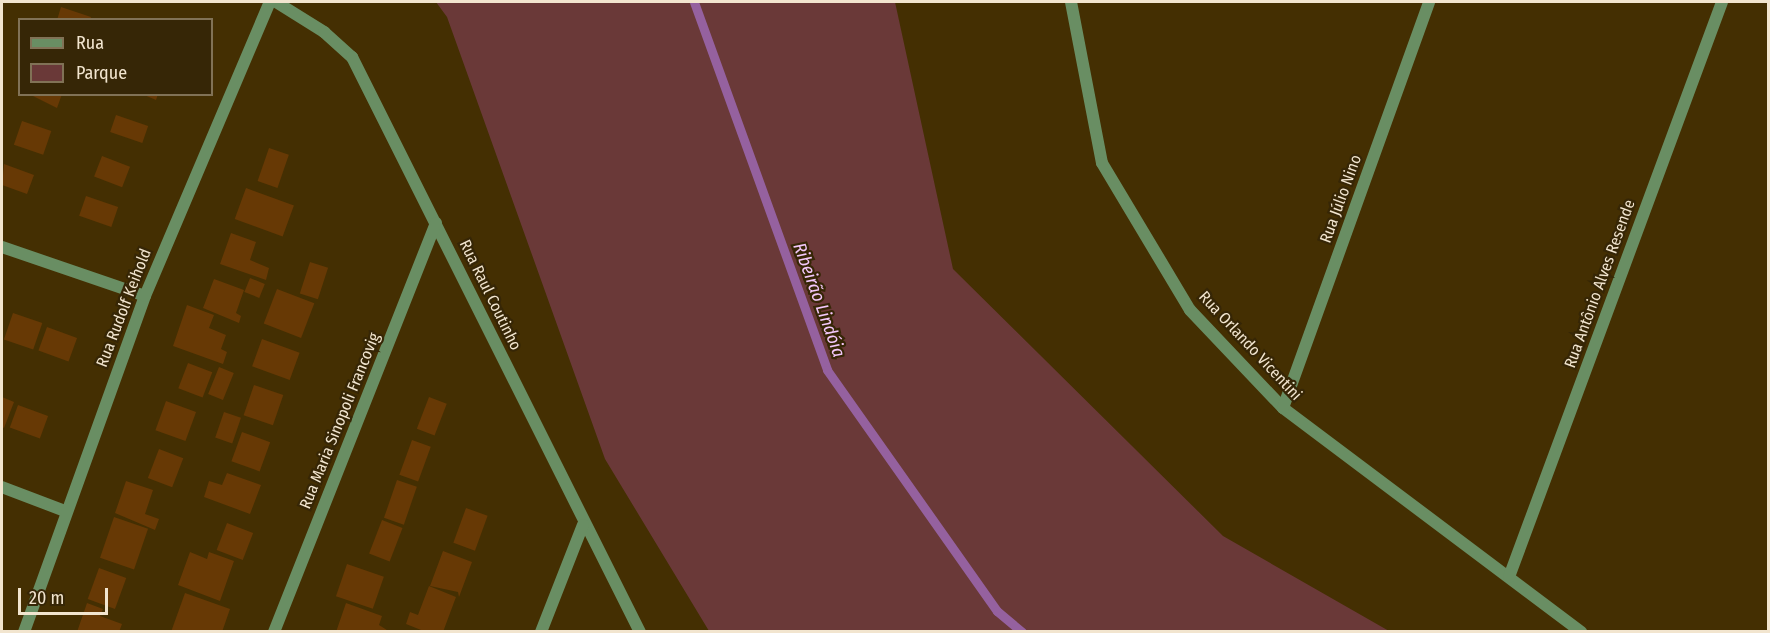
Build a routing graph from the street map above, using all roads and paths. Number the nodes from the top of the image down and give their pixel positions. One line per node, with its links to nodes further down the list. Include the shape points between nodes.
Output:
1 (270, 2): 8 (street, Rua Rudolf Keihold)
2 (276, 2): 6 (street, Rua Raul Coutinho, via 324,32 352,57)
3 (1071, 2): 9 (street, Rua Orlando Vicentini, via 1102,163 1190,310)
4 (1429, 2): 9 (street, Rua Júlio Nino)
5 (1722, 2): 13 (street, Rua Antônio Alves Resende)
6 (436, 223): 12 (street, Rua Raul Coutinho); 15 (street, Rua Maria Sinopoli Francovig)
7 (2, 247): 8 (street)
8 (145, 296): 11 (street, Rua Rudolf Keihold)
9 (1283, 408): 13 (street, Rua Orlando Vicentini)
10 (2, 487): 11 (street)
11 (65, 511): 14 (street, Rua Rudolf Keihold)
12 (583, 525): 16 (street); 17 (street, Rua Raul Coutinho)
13 (1509, 577): 18 (street, Rua Orlando Vicentini)
14 (24, 632)
15 (274, 632)
16 (541, 632)
17 (640, 632)
18 (1581, 632)

